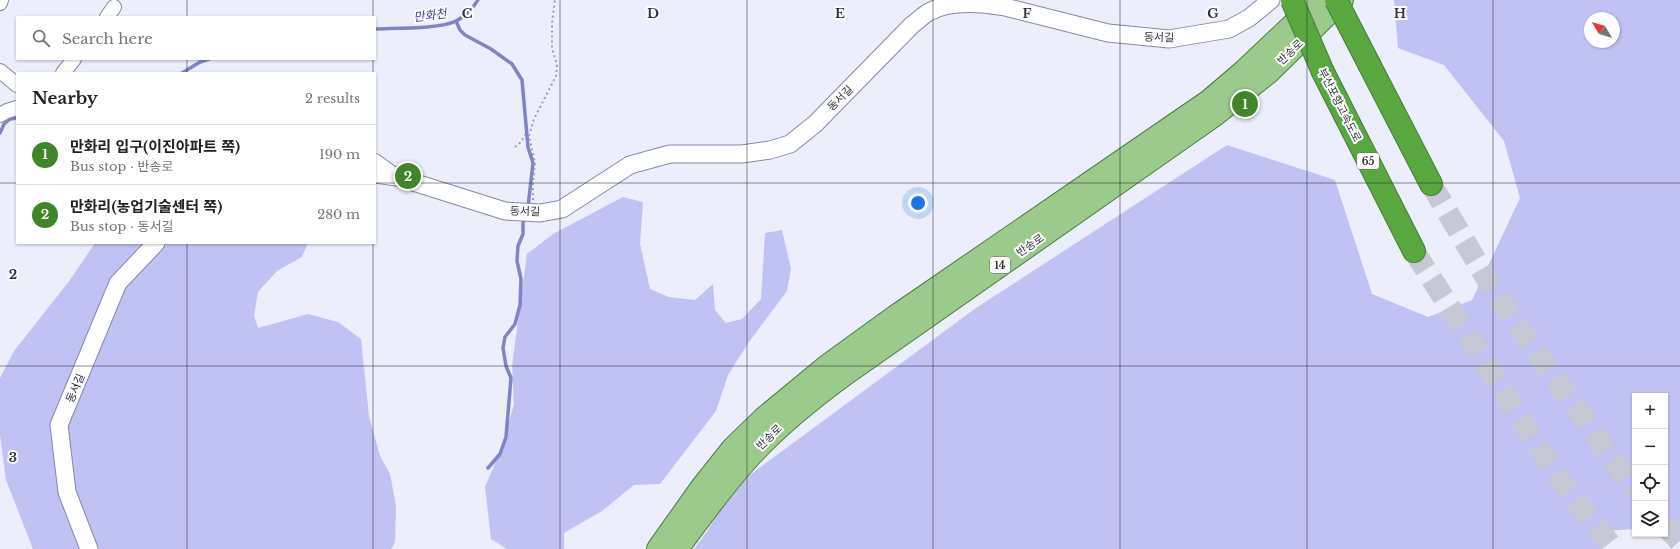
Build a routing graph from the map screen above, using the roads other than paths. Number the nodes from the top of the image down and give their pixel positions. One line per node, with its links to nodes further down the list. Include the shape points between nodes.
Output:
1 (1271, 0): 12 (street, 동서길, via 1250,18 1229,29 1169,39 1108,33 990,4 966,2 944,5 930,11 912,25 815,124 790,144 742,154 670,154 630,165 562,209 540,213 505,211)
2 (1292, 0): 15 (highway, 부산포항고속도로 / 65, bridge, via 1323,72)
3 (1319, 0): 17 (main road, 반송로 / 14, via 1209,101 890,321 827,366 764,418 733,448 702,486)
4 (1336, 0): 13 (highway, bridge)
5 (1342, 0): 18 (main road, 반송로 / 14, via 1269,72 1212,117 848,372 783,423 728,481)
6 (73, 60): 8 (street)
7 (0, 71): 9 (street)
8 (64, 72)
9 (16, 84)
10 (376, 162): 12 (street, 동서길)
11 (376, 174): 12 (street, 동서길)
12 (396, 177)
13 (1431, 184)
14 (155, 244): 16 (street, 동서길, via 118,283 59,425 67,492)
15 (1414, 251)
16 (89, 549)
17 (658, 549)
18 (677, 549)

